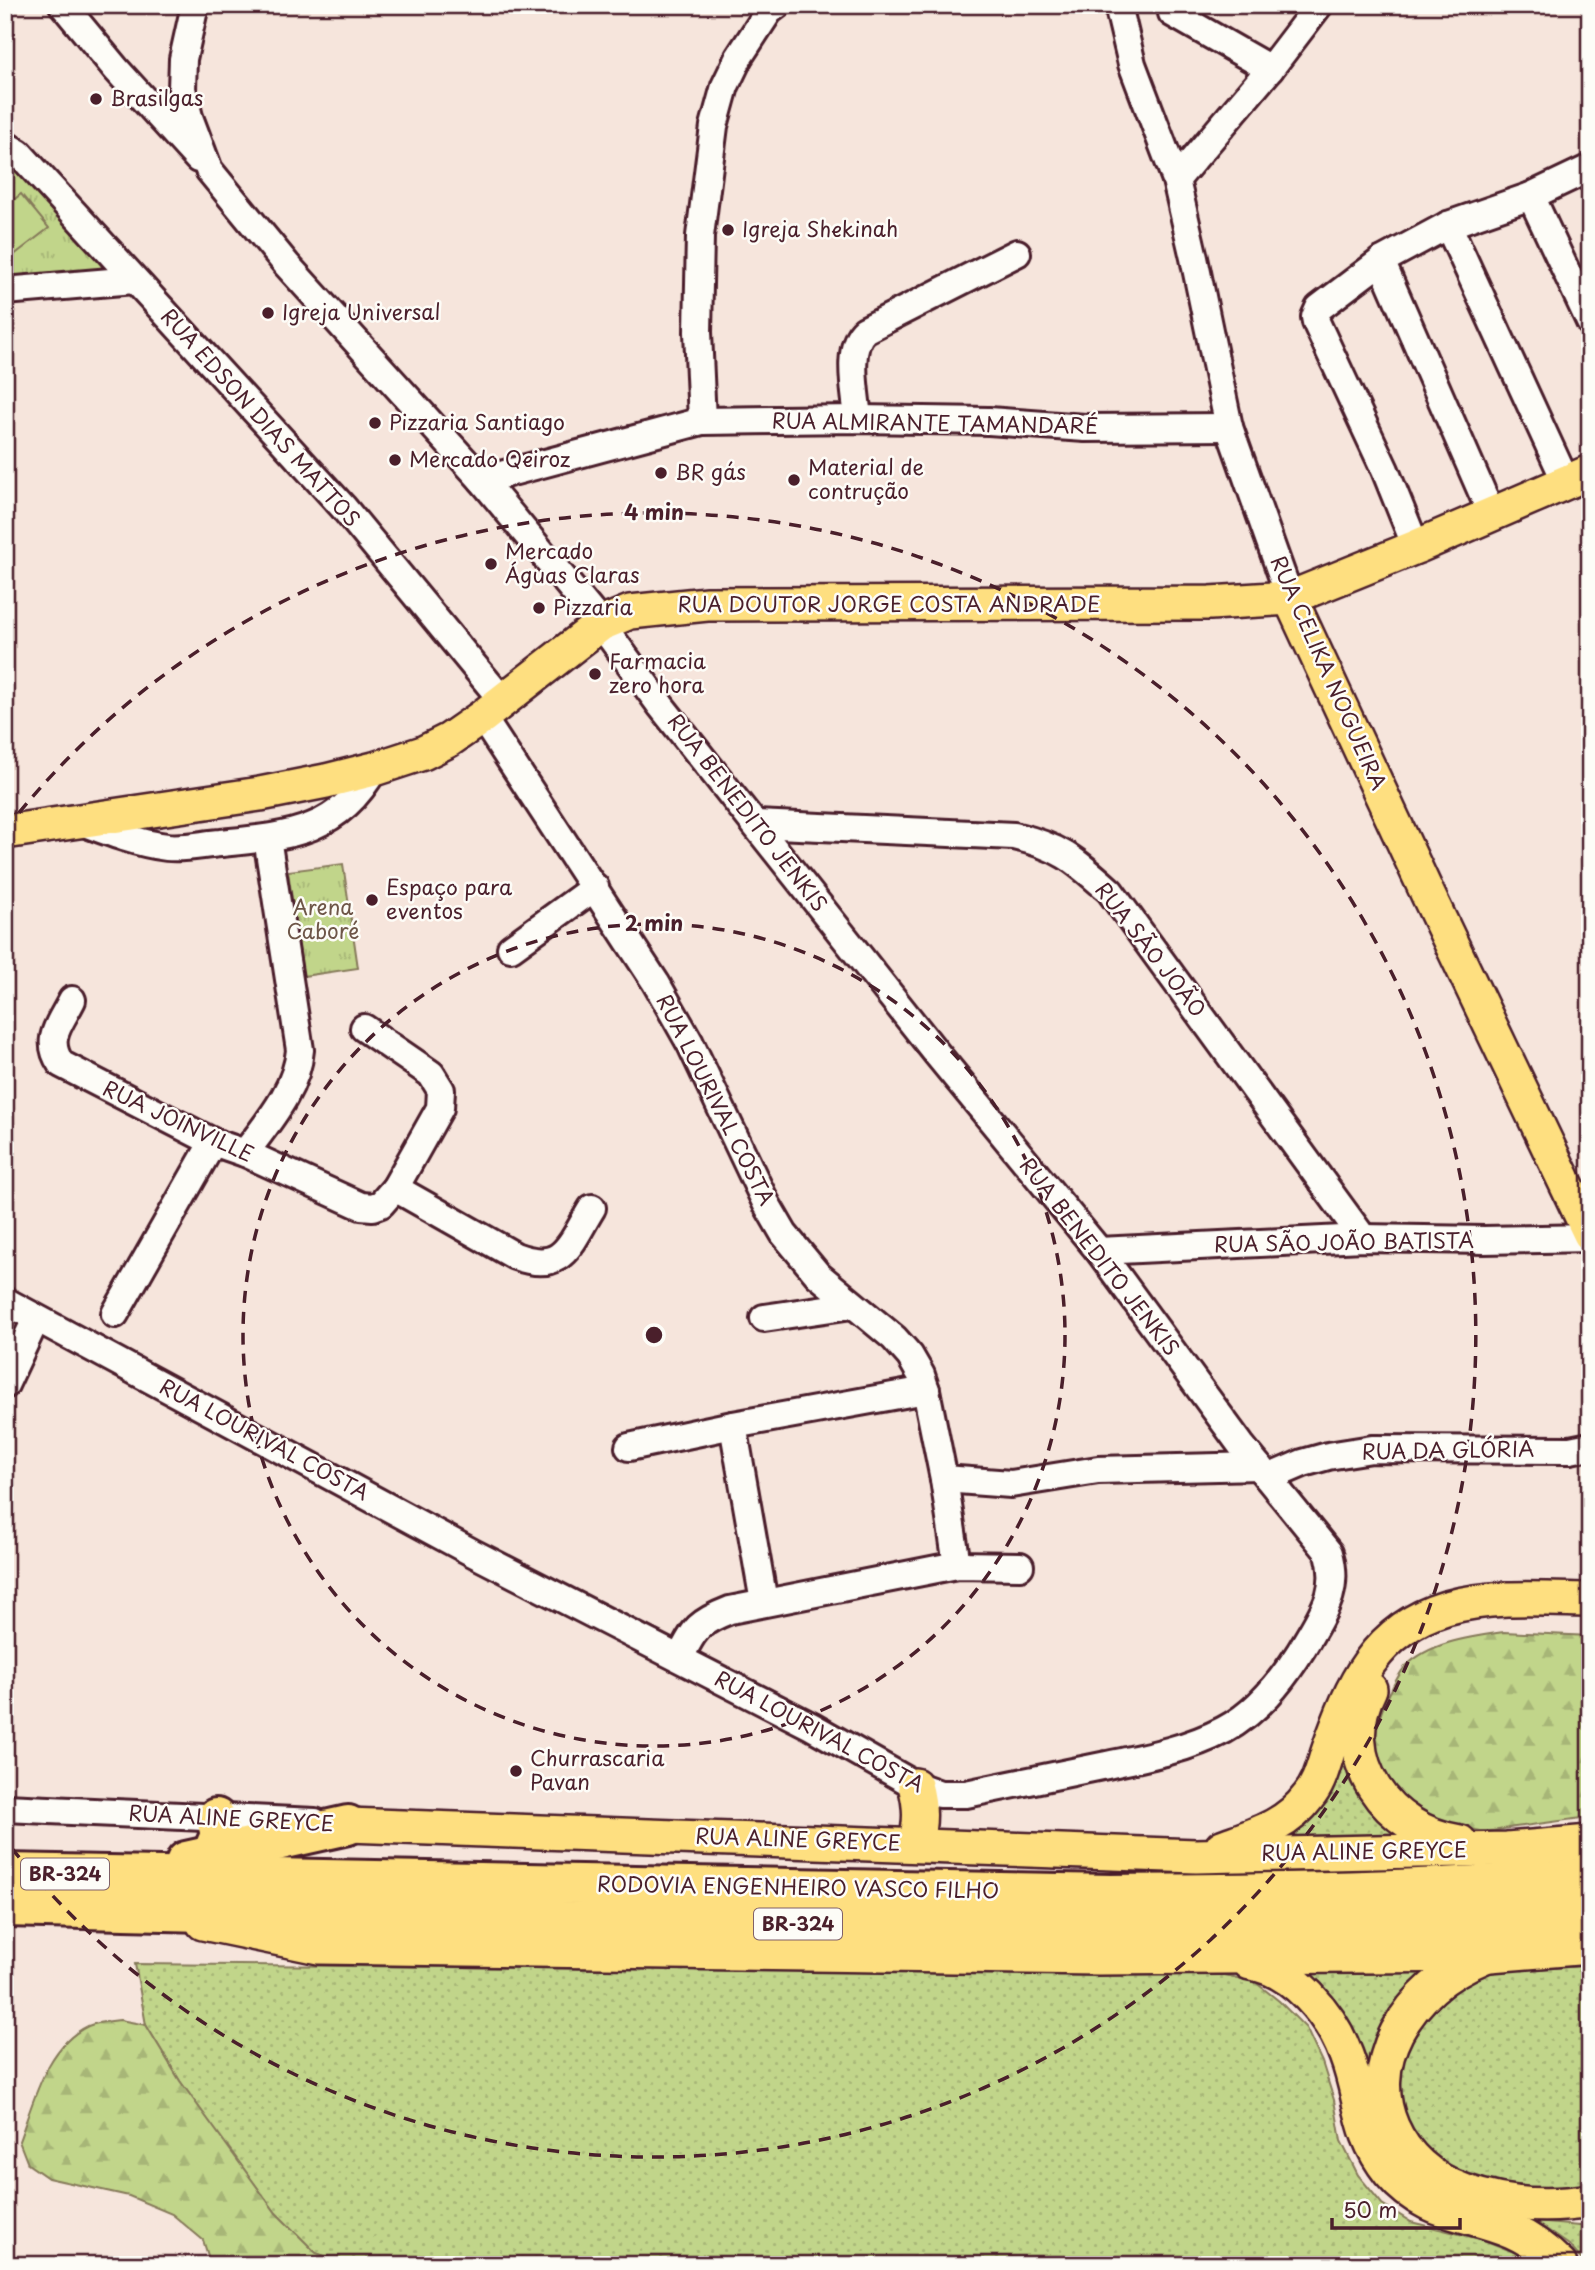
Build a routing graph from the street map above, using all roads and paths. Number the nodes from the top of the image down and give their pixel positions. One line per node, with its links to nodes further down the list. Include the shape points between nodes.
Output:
1 (63, 5): 10 (street)
2 (195, 5): 10 (street, RUA BENEDITO JENKIS, via 183,59 182,89)
3 (777, 5): 20 (street, via 756,29 725,86 714,126 700,236)
4 (1118, 5): 11 (street, RUA CELIKA NOGUEIRA, via 1132,64)
5 (1319, 5): 7 (street)
6 (1172, 13): 7 (street)
7 (1270, 69): 11 (street)
8 (5, 145): 16 (street, RUA EDSON DIAS MATTOS, via 19,153)
9 (1590, 168): 12 (street)
10 (209, 170): 23 (street, RUA BENEDITO JENKIS, via 287,265)
11 (1176, 180): 21 (street, RUA CELIKA NOGUEIRA)
12 (1531, 196): 13 (street); 18 (street)
13 (1448, 225): 15 (street); 22 (street)
14 (1017, 253): 19 (street, via 859,336 853,352)
15 (1381, 261): 24 (street); 25 (street, via 1319,308 1315,317)
16 (134, 280): 17 (street); 28 (street, RUA EDSON DIAS MATTOS, via 343,507)
17 (5, 291)
18 (1590, 322)
19 (858, 419): 20 (street, RUA ALMIRANTE TAMANDARÉ); 21 (street, RUA ALMIRANTE TAMANDARÉ, via 1085,428)
20 (702, 421): 23 (street, RUA ALMIRANTE TAMANDARÉ)
21 (1229, 427): 26 (street, RUA CELIKA NOGUEIRA)
22 (1578, 477): 24 (main road, RUA DOUTOR JORGE COSTA ANDRADE)
23 (482, 480): 27 (street, RUA BENEDITO JENKIS)
24 (1491, 513): 25 (main road, RUA DOUTOR JORGE COSTA ANDRADE)
25 (1416, 547): 26 (main road, RUA DOUTOR JORGE COSTA ANDRADE)
26 (1290, 598): 27 (main road, RUA DOUTOR JORGE COSTA ANDRADE, via 1196,603 707,604 630,612); 42 (main road, RUA CELIKA NOGUEIRA)
27 (601, 624): 28 (main road, RUA DOUTOR JORGE COSTA ANDRADE); 31 (street, RUA BENEDITO JENKIS)
28 (493, 709): 29 (main road, RUA DOUTOR JORGE COSTA ANDRADE, via 449,740); 34 (street, RUA LOURIVAL COSTA)
29 (374, 769): 30 (main road, RUA DOUTOR JORGE COSTA ANDRADE, via 260,794); 33 (street, via 347,807 325,821)
30 (78, 820): 32 (main road, RUA DOUTOR JORGE COSTA ANDRADE); 33 (street, via 135,842 171,848)
31 (756, 824): 43 (street, RUA SÃO JOÃO, via 1014,836 1045,843 1073,858 1110,891); 44 (street, RUA BENEDITO JENKIS)
32 (5, 832)
33 (267, 838): 39 (street, via 300,1050 299,1069)
34 (595, 887): 35 (street); 46 (street, RUA LOURIVAL COSTA, via 690,1043 784,1234 818,1275)
35 (511, 948)
36 (72, 1000): 38 (street, RUA JOINVILLE, via 53,1036 52,1051 61,1064)
37 (364, 1028): 40 (street, via 431,1074 441,1090 440,1108)
38 (213, 1142): 39 (street, RUA JOINVILLE); 47 (street)
39 (245, 1153): 40 (street, RUA JOINVILLE, via 361,1206 381,1204)
40 (396, 1188): 41 (street, via 534,1263 551,1262 565,1251)
41 (592, 1208)
42 (1590, 1236): 43 (street, RUA SÃO JOÃO BATISTA)
43 (1363, 1238): 44 (street, RUA SÃO JOÃO BATISTA)
44 (1099, 1251): 55 (street, RUA BENEDITO JENKIS)
45 (5, 1301): 49 (street, RUA LOURIVAL COSTA)
46 (852, 1305): 48 (street); 51 (street, RUA LOURIVAL COSTA, via 910,1356)
47 (115, 1314)
48 (764, 1318)
49 (36, 1319): 50 (street); 63 (street, RUA LOURIVAL COSTA, via 473,1553)
50 (5, 1385)
51 (926, 1390): 52 (street); 56 (street, RUA LOURIVAL COSTA)
52 (733, 1425): 54 (street); 61 (street)
53 (1590, 1446): 55 (street, RUA DA GLÓRIA, via 1570,1450 1372,1449)
54 (629, 1447)
55 (1263, 1472): 56 (street, RUA DA GLÓRIA, via 1098,1470 1011,1483); 57 (street, RUA BENEDITO JENKIS)
56 (944, 1479): 58 (street, RUA LOURIVAL COSTA)
57 (1293, 1508): 64 (street, RUA LOURIVAL COSTA, via 1329,1553 1334,1583 1326,1608 1284,1673 1259,1704 1224,1730 1153,1755 967,1794 940,1794)
58 (957, 1565): 59 (street); 61 (street)
59 (1020, 1566)
60 (1590, 1600): 72 (main road, via 1502,1599 1446,1608 1420,1618 1374,1654 1358,1677 1308,1798 1272,1828)
61 (764, 1602): 63 (street, via 707,1619)
62 (1590, 1619): 70 (main road, via 1479,1617 1450,1624 1403,1650 1382,1669 1368,1692 1359,1749 1374,1789 1390,1808 1426,1833)
63 (680, 1658): 64 (street, RUA LOURIVAL COSTA)
64 (915, 1786): 69 (main road, via 920,1805)
65 (5, 1808): 66 (street, RUA ALINE GREYCE)
66 (216, 1818): 67 (street, RUA ALINE GREYCE); 71 (highway, via 220,1835)
67 (348, 1825): 69 (main road, RUA ALINE GREYCE); 71 (highway)
68 (1590, 1842): 70 (main road, RUA ALINE GREYCE)
69 (915, 1845): 72 (main road, RUA ALINE GREYCE)
70 (1507, 1849): 72 (main road, RUA ALINE GREYCE)
71 (211, 1856): 74 (highway)
72 (1196, 1856)
73 (5, 1873): 74 (highway, RODOVIA ENGENHEIRO VASCO FILHO / BR-324)
74 (124, 1874): 75 (highway, RODOVIA ENGENHEIRO VASCO FILHO / BR-324, via 1097,1894 1257,1893)
75 (1590, 1877)
76 (5, 1907): 77 (highway, RODOVIA ENGENHEIRO VASCO FILHO / BR-324)
77 (139, 1909): 78 (highway, RODOVIA ENGENHEIRO VASCO FILHO / BR-324, via 560,1921 1088,1927 1451,1923); 81 (main road, via 319,1947)
78 (1590, 1913)
79 (1590, 1947): 80 (main road)
80 (1490, 1955): 81 (main road); 82 (main road, via 1447,1976 1404,2020 1392,2042 1383,2076 1384,2107 1392,2128 1421,2166 1463,2190 1544,2205)
81 (1209, 1956): 83 (main road, via 1276,1972 1294,1982 1312,2002 1346,2055 1370,2141 1403,2186 1433,2207 1514,2232)
82 (1590, 2201)
83 (1560, 2265)

